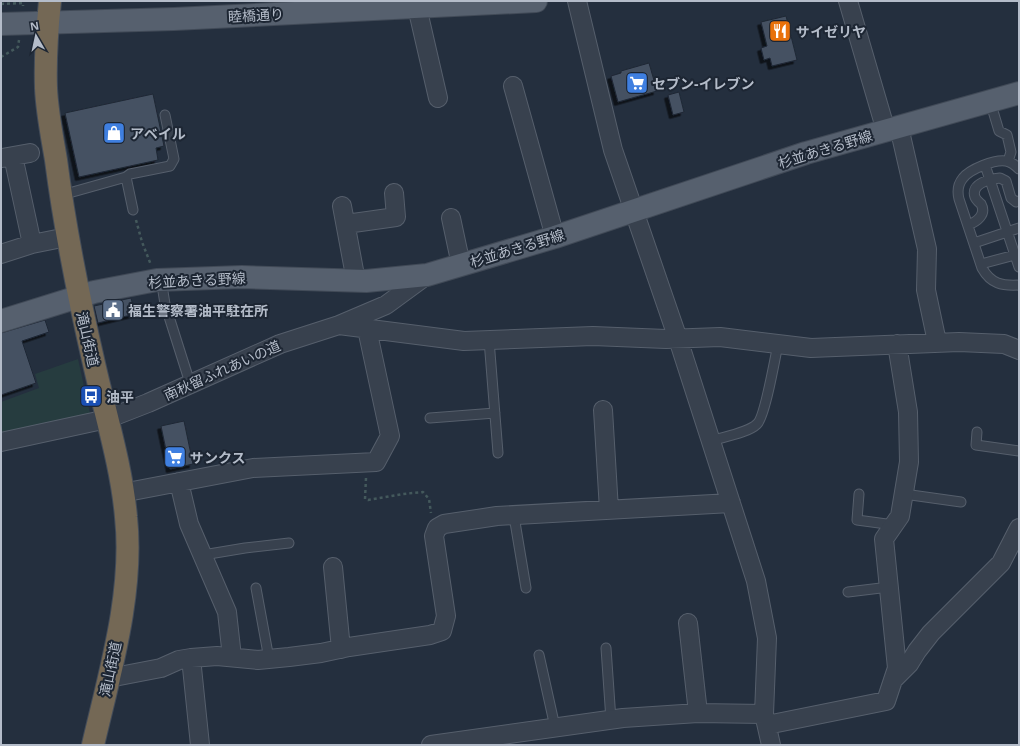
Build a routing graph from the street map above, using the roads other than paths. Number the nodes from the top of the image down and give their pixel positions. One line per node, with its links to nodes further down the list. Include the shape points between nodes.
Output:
1 (50, 1): 7 (highway, 滝山街道)
2 (536, 1): 6 (main road, 睦橋通り)
3 (577, 1): 26 (street, via 613,150)
4 (848, 1): 14 (street)
5 (332, 6): 6 (main road, 睦橋通り); 7 (main road, 睦橋通り)
6 (417, 7): 11 (street)
7 (48, 23): 8 (main road, 睦橋通り); 22 (highway, 滝山街道, via 46,89)
8 (1, 24)
9 (513, 86): 33 (street)
10 (1019, 93): 12 (main road, 杉並あきる野線)
11 (438, 98)
12 (990, 101): 14 (main road, 杉並あきる野線); 16 (lane, via 999,130 1007,135 1011,152)
13 (165, 114): 19 (lane, via 174,159 170,166)
14 (893, 129): 26 (main road, 杉並あきる野線, via 806,153); 51 (street, via 927,249 926,290)
15 (15, 155): 35 (street)
16 (1008, 161): 17 (lane, via 1002,160); 18 (lane)
17 (985, 165): 20 (lane); 29 (lane, via 968,173 959,184 959,199)
18 (1019, 169)
19 (126, 177): 22 (lane); 25 (lane)
20 (990, 180): 23 (lane, via 1000,178 1006,181 1011,198); 29 (lane, via 978,186 975,191 975,197 983,212 976,222); 31 (lane)
21 (394, 193): 28 (street, via 396,217)
22 (60, 194): 32 (highway, 滝山街道)
23 (1019, 201)
24 (342, 206): 28 (street)
25 (133, 210)
26 (633, 211): 33 (main road, 杉並あきる野線); 49 (street)
27 (451, 218): 39 (street)
28 (346, 224): 43 (street)
29 (968, 225): 34 (lane)
30 (1019, 228): 31 (lane)
31 (1007, 232): 34 (lane); 37 (lane)
32 (67, 237): 35 (street); 45 (highway, 滝山街道)
33 (554, 237): 39 (main road, 杉並あきる野線)
34 (974, 243): 38 (lane)
35 (32, 244): 36 (street)
36 (1, 254)
37 (1015, 256): 38 (lane); 40 (lane)
38 (981, 264): 44 (lane, via 986,276 992,281)
39 (461, 265): 41 (main road, 杉並あきる野線)
40 (1019, 267)
41 (427, 275): 43 (main road, 杉並あきる野線); 47 (street, 南秋留ふれあいの道, via 386,305)
42 (159, 280): 43 (main road, 杉並あきる野線, via 242,277); 45 (main road, 杉並あきる野線); 55 (lane)
43 (356, 281)
44 (1019, 285)
45 (79, 298): 46 (main road, 杉並あきる野線); 59 (highway, 滝山街道)
46 (1, 321)
47 (339, 325): 48 (street); 55 (street, 南秋留ふれあいの道, via 280,344)
48 (367, 329): 50 (street, via 464,341); 65 (street, via 390,436 376,462 253,468)
49 (678, 339): 50 (street, via 593,336); 52 (street, via 720,337); 61 (street)
50 (489, 340): 57 (lane)
51 (937, 342): 53 (street); 54 (street, via 1004,344)
52 (778, 344): 53 (street, via 811,348); 61 (lane, via 766,401 758,423 750,429)
53 (897, 344): 68 (street, via 908,412 909,462)
54 (1019, 350)
55 (190, 383): 59 (street, 南秋留ふれあいの道)
56 (603, 410): 71 (street)
57 (495, 413): 58 (lane); 64 (lane)
58 (430, 418)
59 (107, 419): 62 (street, 南秋留ふれあいの道); 66 (highway, 滝山街道)
60 (977, 432): 63 (lane, via 976,445)
61 (711, 441): 70 (street)
62 (1, 442)
63 (1019, 451)
64 (498, 453)
65 (179, 482): 66 (street); 76 (street, via 189,524)
66 (122, 493): 89 (highway, 滝山街道, via 127,524 127,582)
67 (859, 494): 73 (lane, via 857,520)
68 (904, 494): 69 (lane); 73 (street, via 900,516)
69 (961, 502)
70 (731, 503): 71 (street); 93 (street, via 756,581 767,638)
71 (609, 510): 72 (street)
72 (514, 516): 80 (lane); 84 (street, via 444,524 437,528 434,536 446,616 442,631)
73 (894, 525): 78 (street, via 884,539)
74 (1019, 528): 90 (street, via 1001,563 931,633 909,664)
75 (289, 543): 76 (lane)
76 (203, 555): 86 (street, via 227,612)
77 (333, 567): 84 (street)
78 (889, 587): 81 (lane); 90 (street, via 897,668)
79 (256, 588): 88 (lane)
80 (526, 588)
81 (848, 592)
82 (688, 623): 91 (street)
83 (606, 648): 92 (lane)
84 (341, 649): 88 (street, via 321,654)
85 (539, 654): 94 (lane)
86 (232, 657): 87 (street); 88 (street)
87 (191, 658): 89 (street, via 161,668); 96 (street)
88 (269, 659)
89 (109, 678): 95 (highway, 滝山街道)
90 (893, 680): 93 (street, via 886,701)
91 (698, 713): 92 (street); 93 (street)
92 (610, 720): 94 (street)
93 (766, 720): 98 (street)
94 (555, 728): 97 (street)
95 (94, 745)
96 (200, 745)
97 (431, 745)
98 (771, 745)

